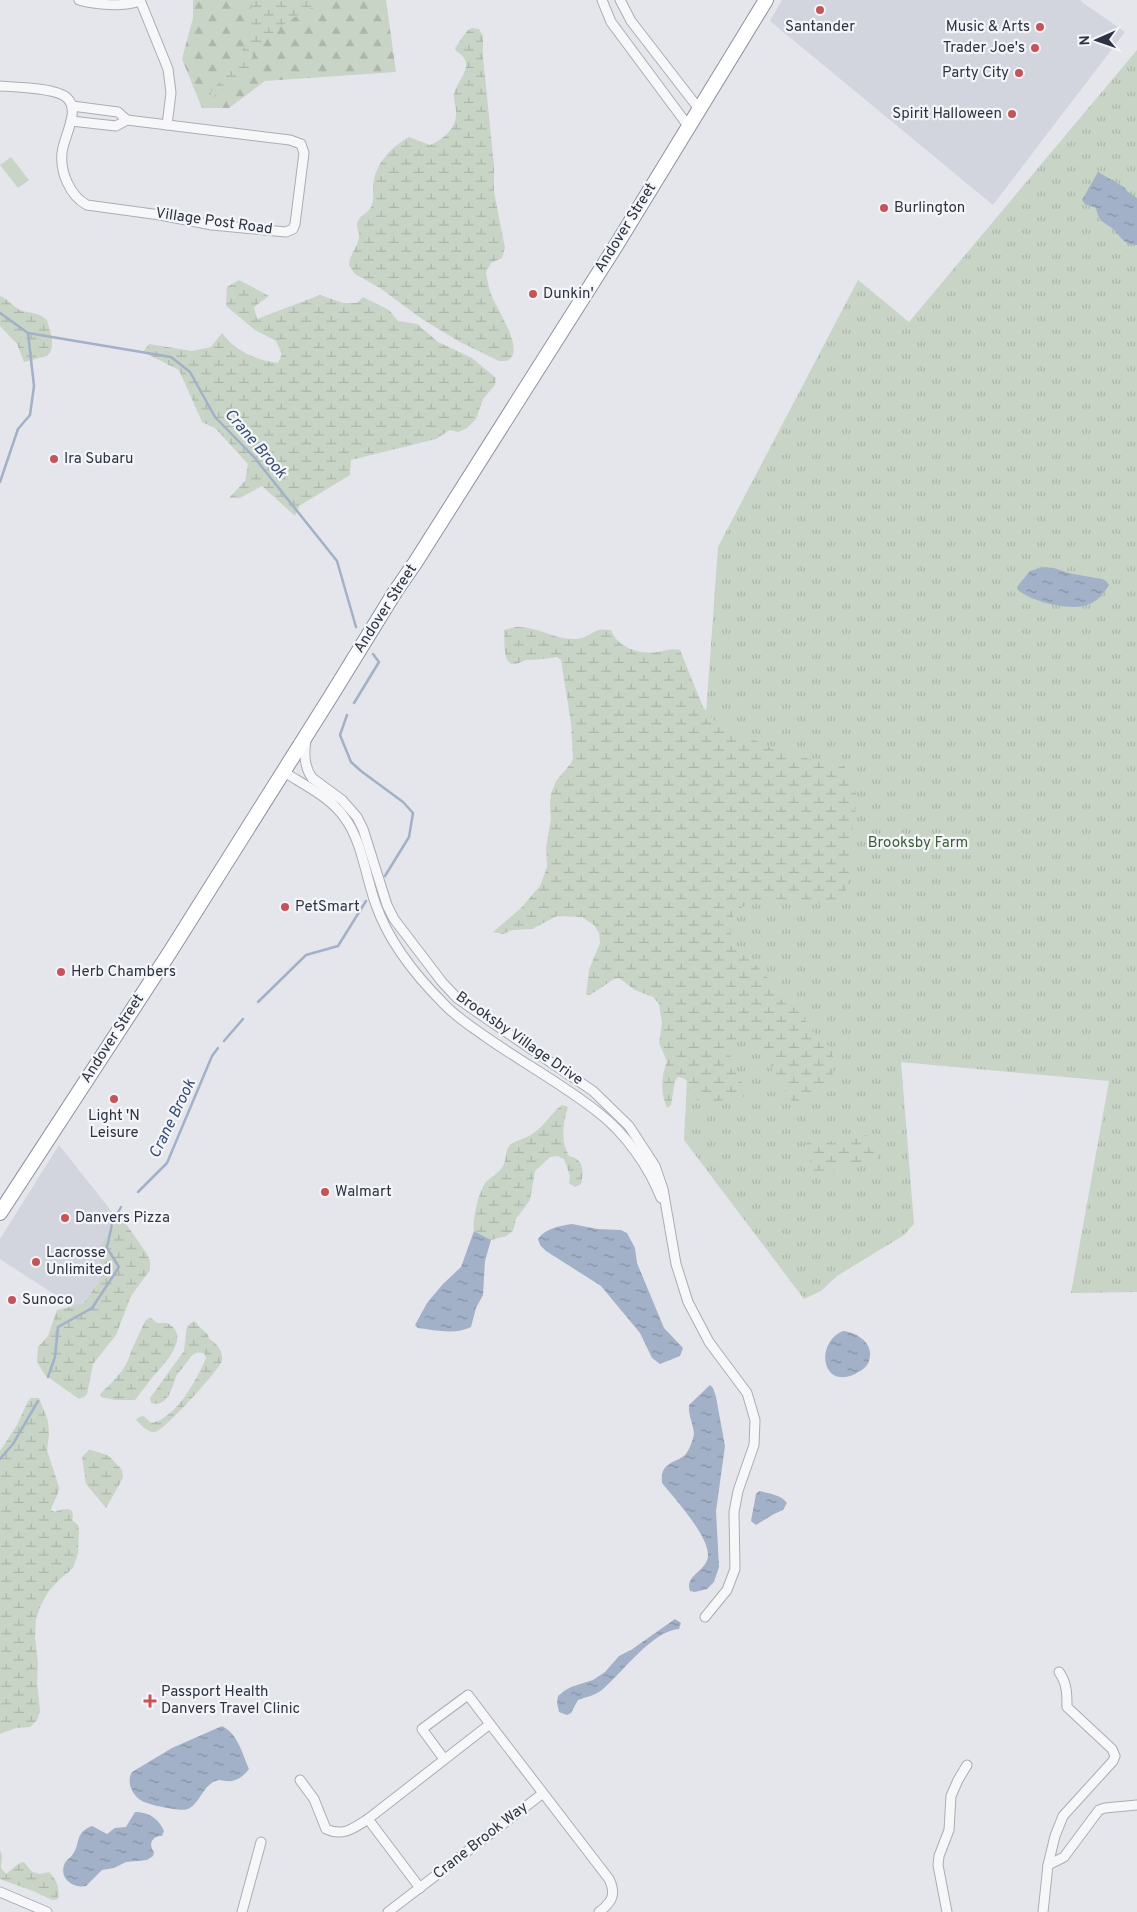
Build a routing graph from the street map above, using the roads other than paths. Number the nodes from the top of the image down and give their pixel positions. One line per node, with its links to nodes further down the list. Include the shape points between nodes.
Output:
1 (79, 0): 5 (street, via 117,4)
2 (602, 0): 12 (street, via 610,22)
3 (620, 0): 8 (street, via 631,21)
4 (766, 0): 8 (highway, Andover Street)
5 (140, 1): 11 (street, via 168,69 171,92)
6 (0, 86): 7 (street, Village Post Road, via 60,94)
7 (72, 106): 9 (street, Village Post Road, via 118,112); 10 (street, Village Post Road)
8 (699, 110): 12 (highway, Andover Street)
9 (127, 120): 10 (street, Village Post Road, via 116,126); 11 (street, Village Post Road)
10 (71, 121): 11 (street, Village Post Road, via 62,153 64,174 73,192 87,205 160,214 212,225 286,232 293,229 304,153 301,144)
11 (167, 125)
12 (688, 127): 13 (highway, Andover Street)
13 (307, 734): 14 (highway, Andover Street); 16 (street, Brooksby Village Drive, via 304,751 308,772 357,817 387,906 404,933 457,998 593,1091 620,1116 655,1166)
14 (284, 772): 15 (highway, Andover Street); 16 (street, Brooksby Village Drive, via 330,802 343,815 355,837 386,930 428,986 446,1006 474,1028 610,1122 642,1162)
15 (0, 1213)
16 (667, 1215): 17 (street, Brooksby Village Drive, via 676,1264 688,1302 709,1342 747,1394 754,1420 754,1446 734,1512 735,1569 727,1590)
17 (705, 1617)
18 (1060, 1672): 27 (street, via 1066,1687 1067,1707 1112,1749 1115,1756 1063,1816)
19 (490, 1724): 20 (street); 20 (street, Crane Brook Way, via 468,1695 422,1729); 23 (street, Crane Brook Way)
20 (444, 1759): 25 (street)
21 (966, 1765): 34 (street, via 951,1796 950,1830 939,1856)
22 (300, 1780): 25 (street, via 314,1799 326,1829 341,1833)
23 (542, 1794): 28 (street, Crane Brook Way); 33 (street, Crane Brook Way, via 612,1885 614,1892 610,1903)
24 (1137, 1805): 27 (street, via 1099,1810 1064,1857)
25 (368, 1819): 28 (street, Crane Brook Way)
26 (261, 1842): 31 (street)
27 (1048, 1865): 35 (street)
28 (420, 1888): 32 (street, Crane Brook Way)
29 (0, 1892): 30 (street)
30 (47, 1912)
31 (242, 1912)
32 (388, 1912)
33 (599, 1912)
34 (947, 1912)
35 (1044, 1912)

